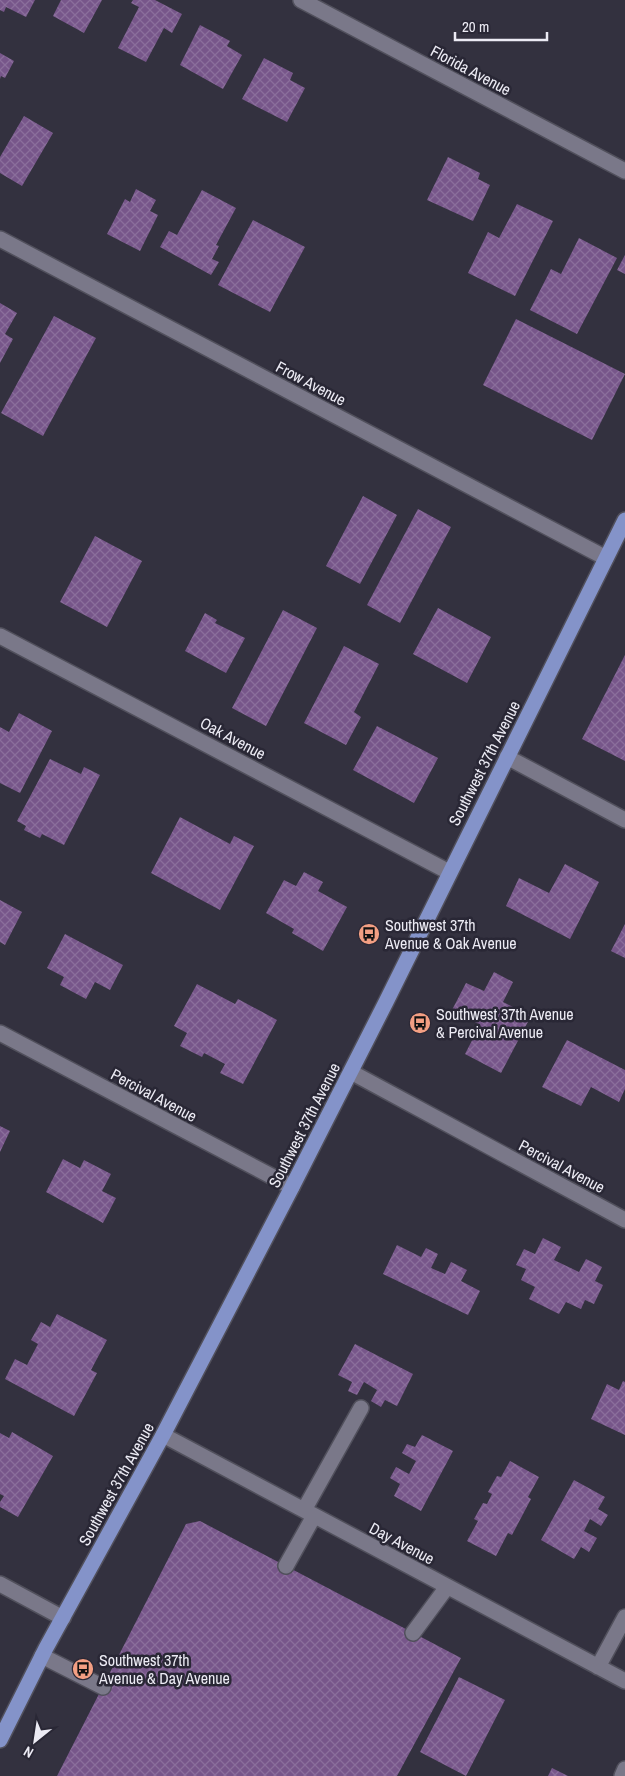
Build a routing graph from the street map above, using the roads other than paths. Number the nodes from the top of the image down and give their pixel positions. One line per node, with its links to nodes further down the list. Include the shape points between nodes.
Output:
1 (300, 0): 2 (street, Florida Avenue)
2 (625, 170)
3 (0, 239): 5 (street, Frow Avenue)
4 (625, 520): 5 (main road, Southwest 37th Avenue)
5 (606, 558): 7 (main road, Southwest 37th Avenue)
6 (0, 636): 9 (street, Oak Avenue)
7 (507, 757): 8 (street); 9 (main road, Southwest 37th Avenue)
8 (625, 820)
9 (449, 872): 11 (main road, Southwest 37th Avenue)
10 (0, 1033): 12 (street, Percival Avenue)
11 (351, 1072): 12 (main road, Southwest 37th Avenue); 13 (street, Percival Avenue)
12 (292, 1187): 15 (main road, Southwest 37th Avenue)
13 (625, 1220)
14 (361, 1408): 16 (street)
15 (163, 1435): 16 (street, Day Avenue); 21 (main road, Southwest 37th Avenue)
16 (309, 1513): 17 (street); 19 (street, Day Avenue)
17 (286, 1566)
18 (0, 1584): 21 (street)
19 (447, 1586): 22 (street); 24 (street, Day Avenue)
20 (625, 1617): 24 (street)
21 (63, 1618): 23 (main road, Southwest 37th Avenue)
22 (413, 1633)
23 (42, 1656): 26 (street); 27 (main road, Southwest 37th Avenue)
24 (598, 1667): 25 (street, Day Avenue)
25 (625, 1681)
26 (102, 1687)
27 (0, 1740)
28 (625, 1769): 29 (street)
29 (622, 1776)

